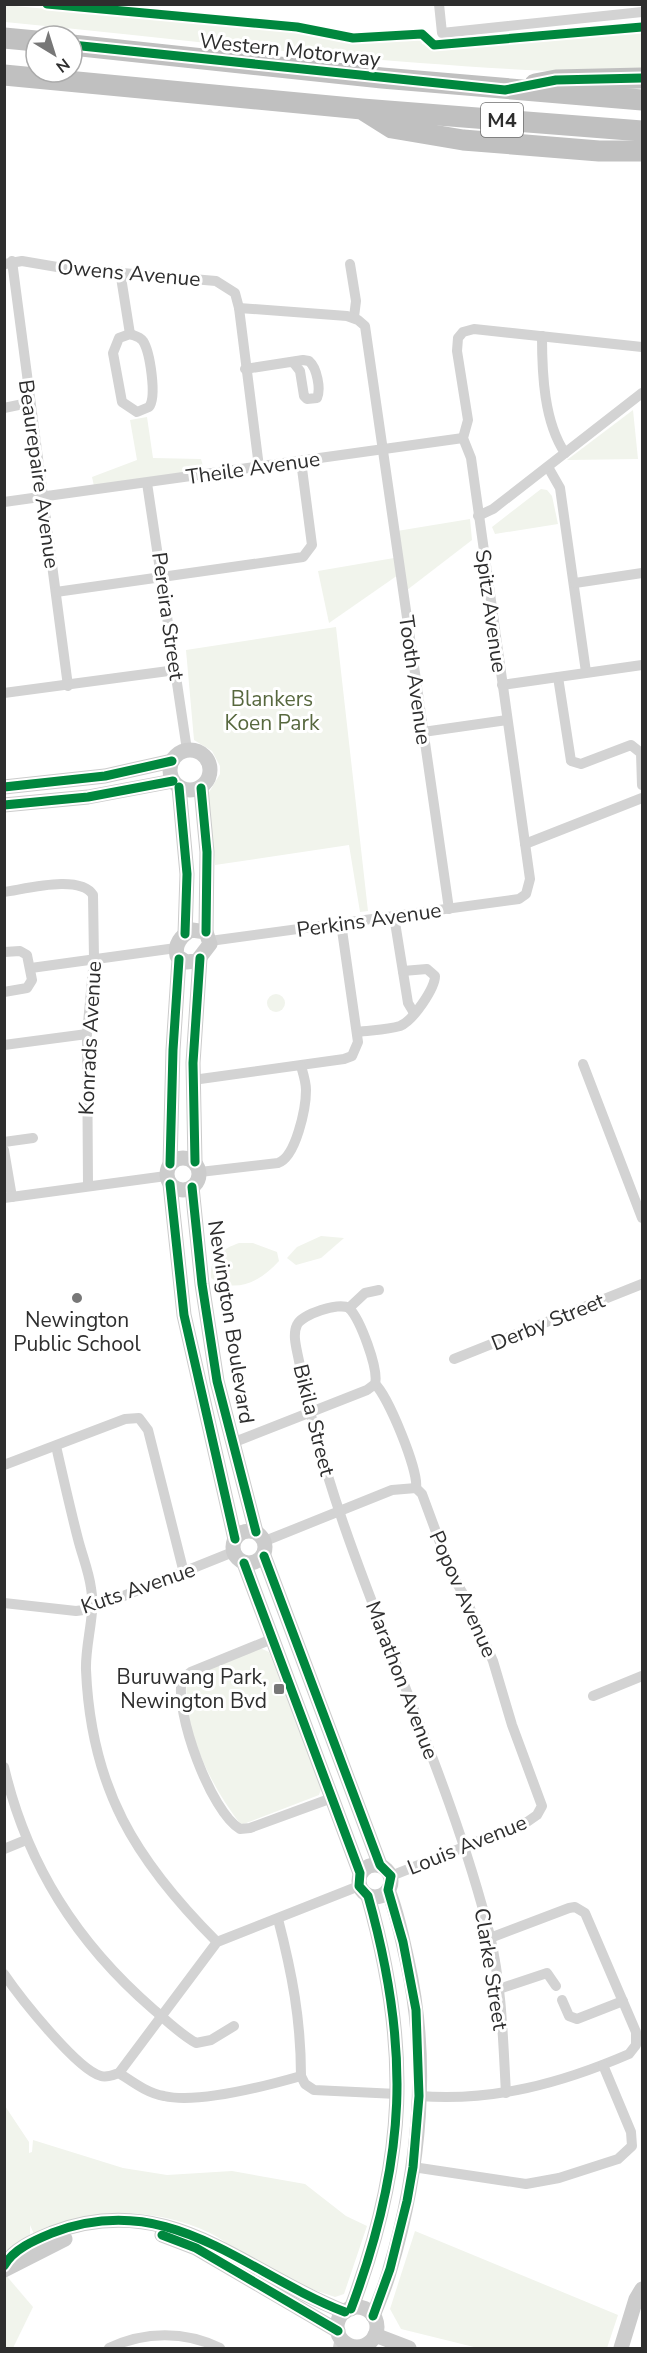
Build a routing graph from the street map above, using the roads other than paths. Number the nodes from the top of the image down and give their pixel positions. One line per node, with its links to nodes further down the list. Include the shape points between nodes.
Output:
1 (439, 4): 2 (street, via 442,33)
2 (610, 10): 3 (street)
3 (642, 12)
4 (8, 38): 5 (highway)
5 (24, 40)
6 (84, 46): 9 (highway, Western Motorway / M4)
7 (4, 75): 11 (highway, M4)
8 (642, 78): 9 (highway, via 556,80)
9 (505, 90): 10 (highway, Western Motorway / M4)
10 (642, 100)
11 (362, 109): 12 (highway, M4); 13 (highway, via 392,129 463,140)
12 (642, 131)
13 (642, 151)
14 (8, 263): 16 (street, Owens Avenue); 25 (street, Beaurepaire Avenue)
15 (350, 264): 18 (street, via 356,301)
16 (120, 271): 17 (street, Owens Avenue, via 216,281 235,293); 19 (street)
17 (239, 308): 18 (street); 23 (street)
18 (354, 317): 28 (street, Tooth Avenue, via 365,326)
19 (130, 334): 19 (street, via 144,344 155,396 149,407 137,412 122,402 113,353 119,338)
20 (542, 336): 21 (street); 27 (street, Spitz Avenue, via 474,329 463,332 456,345 468,420); 29 (street, via 552,431)
21 (642, 347)
22 (293, 362): 23 (street)
23 (245, 369): 31 (street)
24 (642, 393): 29 (street)
25 (28, 403): 26 (street); 34 (street, Beaurepaire Avenue)
26 (4, 408)
27 (464, 438): 28 (street, Theile Avenue); 36 (street, Spitz Avenue, via 471,458)
28 (383, 450): 30 (street, Theile Avenue); 49 (street, Tooth Avenue)
29 (565, 453): 32 (street)
30 (301, 461): 31 (street, Theile Avenue); 38 (street, via 312,545 307,553 298,558)
31 (259, 467): 33 (street, Theile Avenue)
32 (548, 467): 36 (street, via 494,509); 39 (street, via 560,488)
33 (147, 483): 34 (street, Theile Avenue); 38 (street, Pereira Street)
34 (44, 498): 35 (street, Theile Avenue); 40 (street, Beaurepaire Avenue)
35 (4, 502)
36 (478, 516): 45 (street, Spitz Avenue)
37 (642, 573): 39 (street)
38 (163, 577): 40 (street); 42 (street, Pereira Street)
39 (574, 583): 43 (street)
40 (56, 592): 46 (street, Beaurepaire Avenue)
41 (642, 665): 43 (street)
42 (176, 670): 46 (street); 50 (street, Pereira Street)
43 (586, 672): 44 (street)
44 (558, 677): 45 (street); 53 (street, via 571,761 581,764 631,745 642,757)
45 (502, 685): 48 (street, Spitz Avenue)
46 (68, 686): 47 (street)
47 (4, 693)
48 (507, 720): 49 (street); 58 (street, Spitz Avenue)
49 (423, 732): 61 (street, Tooth Avenue)
50 (187, 750): 51 (street); 55 (street, via 199,752 208,761 209,779)
51 (172, 761): 52 (street, via 170,775); 54 (street, via 105,776)
52 (176, 784): 55 (street, via 190,790); 57 (street); 64 (street, via 187,874)
53 (642, 785)
54 (4, 787)
55 (201, 788): 65 (street)
56 (642, 798): 58 (street)
57 (4, 805)
58 (525, 844): 60 (street, Spitz Avenue, via 530,879)
59 (4, 892): 69 (street, Konrads Avenue, via 83,885 94,900)
60 (526, 894): 61 (street, Perkins Avenue)
61 (449, 909): 62 (street, Perkins Avenue)
62 (394, 916): 63 (street, Perkins Avenue); 71 (street)
63 (341, 923): 65 (street, Perkins Avenue); 74 (street)
64 (185, 934): 65 (street, via 194,930); 67 (street)
65 (208, 937): 68 (street, via 208,949)
66 (4, 952): 70 (street, via 23,952)
67 (178, 954): 68 (street, via 190,963); 69 (street); 84 (street, Newington Boulevard)
68 (200, 958): 79 (street)
69 (94, 959): 70 (street); 75 (street, Konrads Avenue)
70 (31, 968): 72 (street, via 29,987)
71 (403, 971): 73 (street, via 408,1003); 73 (street, via 427,969 435,976 434,984)
72 (4, 992)
73 (414, 1013): 74 (street, via 400,1026)
74 (357, 1032): 78 (street, via 358,1045 352,1056)
75 (87, 1034): 76 (street); 85 (street, Konrads Avenue)
76 (4, 1045)
77 (583, 1064): 88 (street)
78 (301, 1066): 79 (street); 83 (street, via 306,1091 294,1148 288,1158 278,1163)
79 (193, 1080): 83 (street)
80 (33, 1138): 81 (street)
81 (4, 1142)
82 (4, 1150): 87 (street)
83 (197, 1167): 84 (street, via 185,1159); 86 (street, via 198,1181)
84 (169, 1174): 85 (street); 86 (street, via 181,1189); 101 (street, Newington Boulevard, via 182,1302)
85 (87, 1186): 87 (street)
86 (192, 1187): 95 (street, Newington Boulevard, via 202,1284)
87 (8, 1198)
88 (642, 1218)
89 (642, 1284): 92 (street, Derby Street)
90 (379, 1290): 91 (street, via 365,1293)
91 (349, 1308): 93 (street, via 369,1351); 94 (street, Bikila Street, via 336,1305 302,1319 296,1326)
92 (454, 1359)
93 (376, 1383): 94 (street); 98 (street, Popov Avenue, via 392,1409 416,1472)
94 (310, 1412): 95 (street); 99 (street, Bikila Street)
95 (232, 1443): 100 (street, Newington Boulevard)
96 (56, 1446): 97 (street); 102 (street, via 125,1419 144,1423); 104 (street, via 92,1589)
97 (4, 1466)
98 (416, 1488): 99 (street, via 392,1491); 110 (street, Popov Avenue, via 422,1494 449,1569 493,1661 512,1725 541,1799)
99 (339, 1513): 100 (street); 112 (street, Marathon Avenue)
100 (261, 1543): 101 (street, via 241,1534); 101 (street, via 255,1562); 114 (street, Newington Boulevard)
101 (237, 1552): 102 (street, Kuts Avenue); 105 (street, Newington Boulevard)
102 (184, 1573): 104 (street, Kuts Avenue)
103 (4, 1603): 104 (street, Kuts Avenue, via 76,1611)
104 (91, 1609): 118 (street, via 86,1647 88,1701 108,1785 140,1853 172,1895)
105 (272, 1639): 109 (street, Newington Boulevard); 109 (street, via 182,1679 181,1699 193,1749 220,1805 240,1829)
106 (642, 1676): 107 (street)
107 (593, 1696)
108 (4, 1767): 111 (street)
109 (333, 1797): 115 (street, Newington Boulevard)
110 (540, 1811): 112 (street, Louis Avenue, via 527,1822)
111 (26, 1840): 113 (street); 124 (street, via 44,1876 80,1930 113,1972)
112 (464, 1846): 114 (street, Louis Avenue); 117 (street, Clarke Street)
113 (4, 1849)
114 (386, 1877): 115 (street, via 379,1895); 115 (street, via 369,1866); 131 (street, Newington Boulevard, via 413,1988 419,2036)
115 (363, 1885): 116 (street); 130 (street, Newington Boulevard, via 392,1996 397,2033)
116 (278, 1919): 118 (street); 128 (street, via 294,1983)
117 (490, 1938): 121 (street, Clarke Street); 123 (street, via 575,1907 589,1917)
118 (217, 1941): 124 (street)
119 (4, 1974): 127 (street, via 32,2011 83,2065 99,2076)
120 (556, 1986): 121 (street, via 547,1973)
121 (499, 1989): 129 (street, Clarke Street)
122 (562, 2000): 123 (street, via 569,2016 577,2019)
123 (623, 2001): 126 (street, via 636,2032 636,2045 629,2054)
124 (160, 2015): 125 (street, via 196,2043 211,2040); 127 (street)
125 (234, 2026)
126 (603, 2065): 129 (street, via 539,2087); 132 (street, via 631,2132 632,2146 618,2160 526,2184)
127 (118, 2073): 128 (street, via 146,2090 187,2099)
128 (301, 2076): 130 (street, via 314,2090)
129 (506, 2093): 131 (street)
130 (397, 2094): 135 (street, Newington Boulevard, via 396,2131 385,2203)
131 (419, 2096): 132 (street, Newington Boulevard)
132 (413, 2167): 136 (street, Newington Boulevard, via 390,2269)
133 (4, 2268): 135 (street, via 9,2258 30,2243 63,2229 88,2223 131,2221 203,2238); 138 (street, via 14,2267 49,2245 87,2232 152,2233 196,2248)
134 (642, 2289): 143 (street)
135 (348, 2310): 136 (street, via 363,2309); 138 (street, via 339,2321)
136 (373, 2316): 137 (street, via 377,2325)
137 (375, 2335): 139 (street, via 367,2345); 142 (street)
138 (339, 2339): 139 (street)
139 (357, 2348)
140 (109, 2349): 141 (street, via 164,2335 186,2336)
141 (220, 2349)
142 (409, 2349)
143 (621, 2349)

